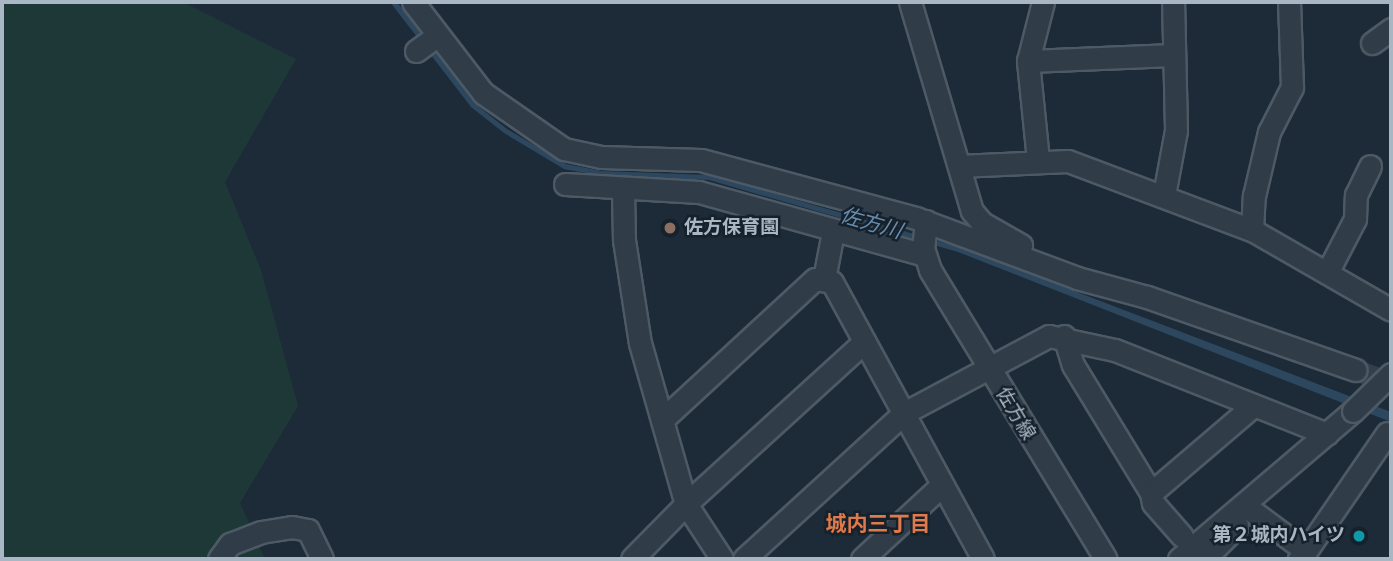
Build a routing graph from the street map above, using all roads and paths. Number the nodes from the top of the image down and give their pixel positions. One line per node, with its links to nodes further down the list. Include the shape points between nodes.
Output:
1 (413, 2): 13 (street, via 427,43 483,93 552,143)
2 (910, 2): 11 (street)
3 (1043, 2): 9 (street)
4 (1172, 2): 8 (street)
5 (1289, 2): 18 (street, via 1292,87 1269,132 1254,197)
6 (1391, 29): 7 (street)
7 (1372, 43)
8 (1174, 55): 9 (street); 16 (street, via 1177,130)
9 (1028, 61): 10 (street)
10 (1038, 160): 11 (street); 16 (street, via 1068,161)
11 (959, 166): 23 (street, via 972,211 982,223 1020,244)
12 (1370, 166): 21 (street, via 1356,195 1355,219)
13 (647, 172): 15 (street); 17 (street, via 701,160); 20 (street, via 699,192)
14 (565, 184): 15 (street)
15 (623, 189): 33 (street, via 624,240 640,343)
16 (1164, 195): 18 (street)
17 (926, 223): 20 (street); 23 (street, via 1077,278)
18 (1252, 230): 21 (street)
19 (832, 237): 22 (street)
20 (925, 256): 27 (street, 佐方線)
21 (1328, 271): 24 (street)
22 (824, 279): 26 (street, via 832,282); 33 (street, via 816,279)
23 (1157, 300): 28 (street)
24 (1391, 310)
25 (1064, 336): 27 (street, via 1049,336); 30 (street, via 1115,350); 37 (street, via 1073,365)
26 (864, 342): 32 (street); 38 (street)
27 (988, 368): 32 (street); 49 (street, 佐方線)
28 (1356, 370)
29 (1391, 374): 31 (street, bridge)
30 (1253, 406): 35 (street); 37 (street)
31 (1353, 411): 35 (street); 39 (street)
32 (904, 413): 36 (street); 46 (street)
33 (662, 420): 38 (street)
34 (1387, 433): 41 (street)
35 (1327, 434): 50 (street)
36 (942, 485): 47 (street); 48 (street)
37 (1151, 493): 40 (street, via 1153,503)
38 (686, 504): 44 (street); 45 (street)
39 (1252, 511): 41 (street); 51 (street)
40 (1182, 536)
41 (1303, 555)
42 (219, 559): 43 (street, via 230,544 292,527 308,530)
43 (322, 559)
44 (632, 559)
45 (722, 559)
46 (744, 559)
47 (862, 559)
48 (983, 559)
49 (1106, 559)
50 (1178, 559)
51 (1203, 559)

